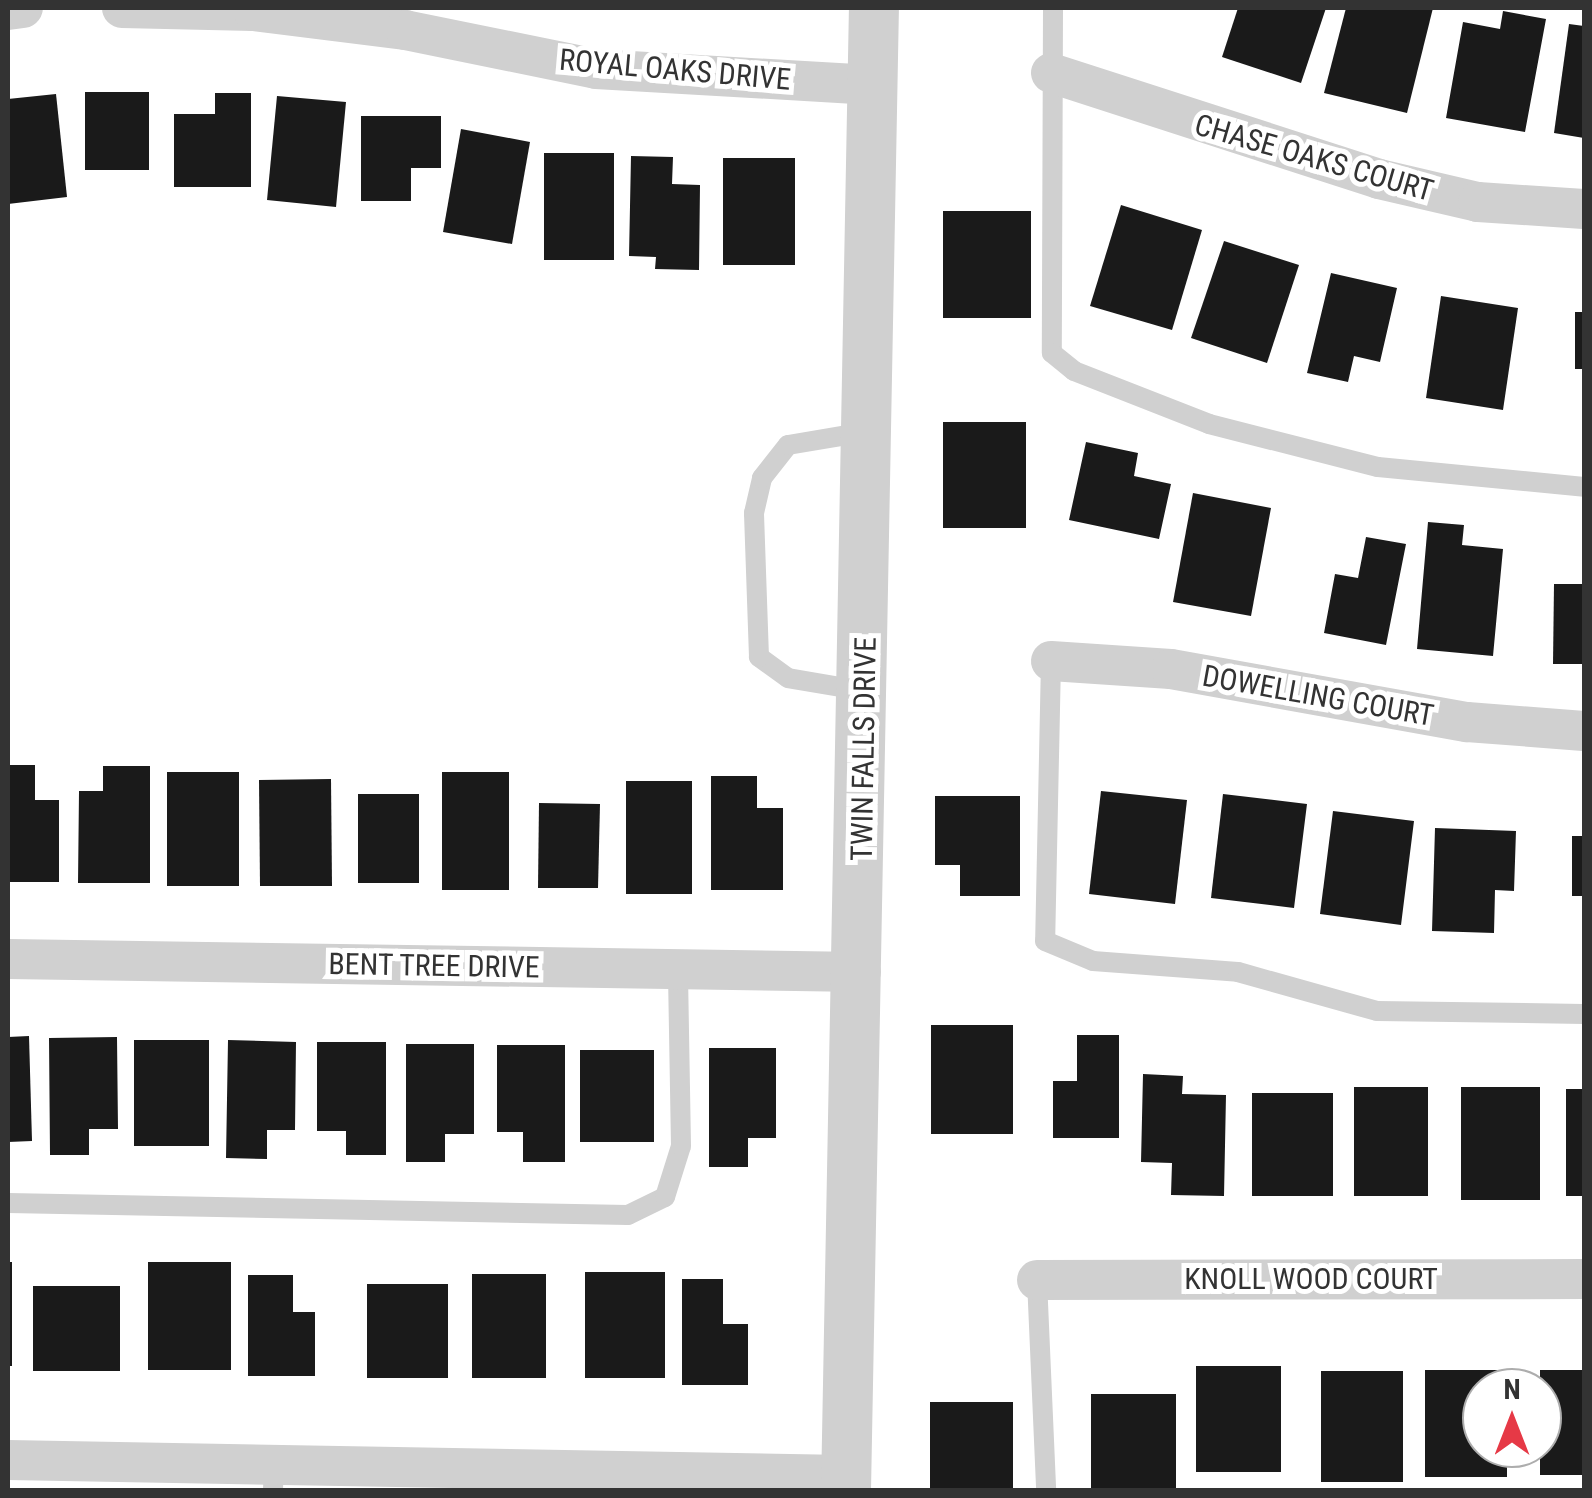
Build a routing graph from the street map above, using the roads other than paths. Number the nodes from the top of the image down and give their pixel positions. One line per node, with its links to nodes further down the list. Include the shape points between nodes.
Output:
1 (23, 8): 6 (street)
2 (122, 8): 3 (street, ROYAL OAKS DRIVE)
3 (160, 8): 8 (street, ROYAL OAKS DRIVE, via 405,30 596,69)
4 (874, 8): 8 (street, TWIN FALLS DRIVE)
5 (1053, 8): 7 (lane)
6 (8, 10)
7 (1051, 73): 9 (street, CHASE OAKS COURT, via 1379,180 1478,202); 11 (lane, via 1052,352 1074,370 1208,424 1378,467)
8 (873, 85): 10 (street, TWIN FALLS DRIVE)
9 (1584, 209)
10 (868, 432): 13 (street, TWIN FALLS DRIVE); 13 (lane, via 788,445 762,478 754,514 760,657 788,678)
11 (1584, 487)
12 (1051, 661): 14 (street, DOWELLING COURT, via 1170,669 1467,722); 18 (lane, via 1044,941 1093,961 1238,972 1377,1011)
13 (865, 691): 17 (street, TWIN FALLS DRIVE)
14 (1584, 731)
15 (8, 959): 16 (street, BENT TREE DRIVE)
16 (678, 969): 17 (street, BENT TREE DRIVE); 19 (lane, via 681,1146 665,1197 628,1215)
17 (862, 972): 25 (street, TWIN FALLS DRIVE)
18 (1584, 1014)
19 (8, 1203)
20 (1584, 1279): 21 (street, KNOLL WOOD COURT)
21 (1037, 1280): 26 (lane)
22 (25, 1470): 23 (street)
23 (273, 1478): 24 (street)
24 (524, 1480): 25 (street)
25 (846, 1483)
26 (1046, 1490)

